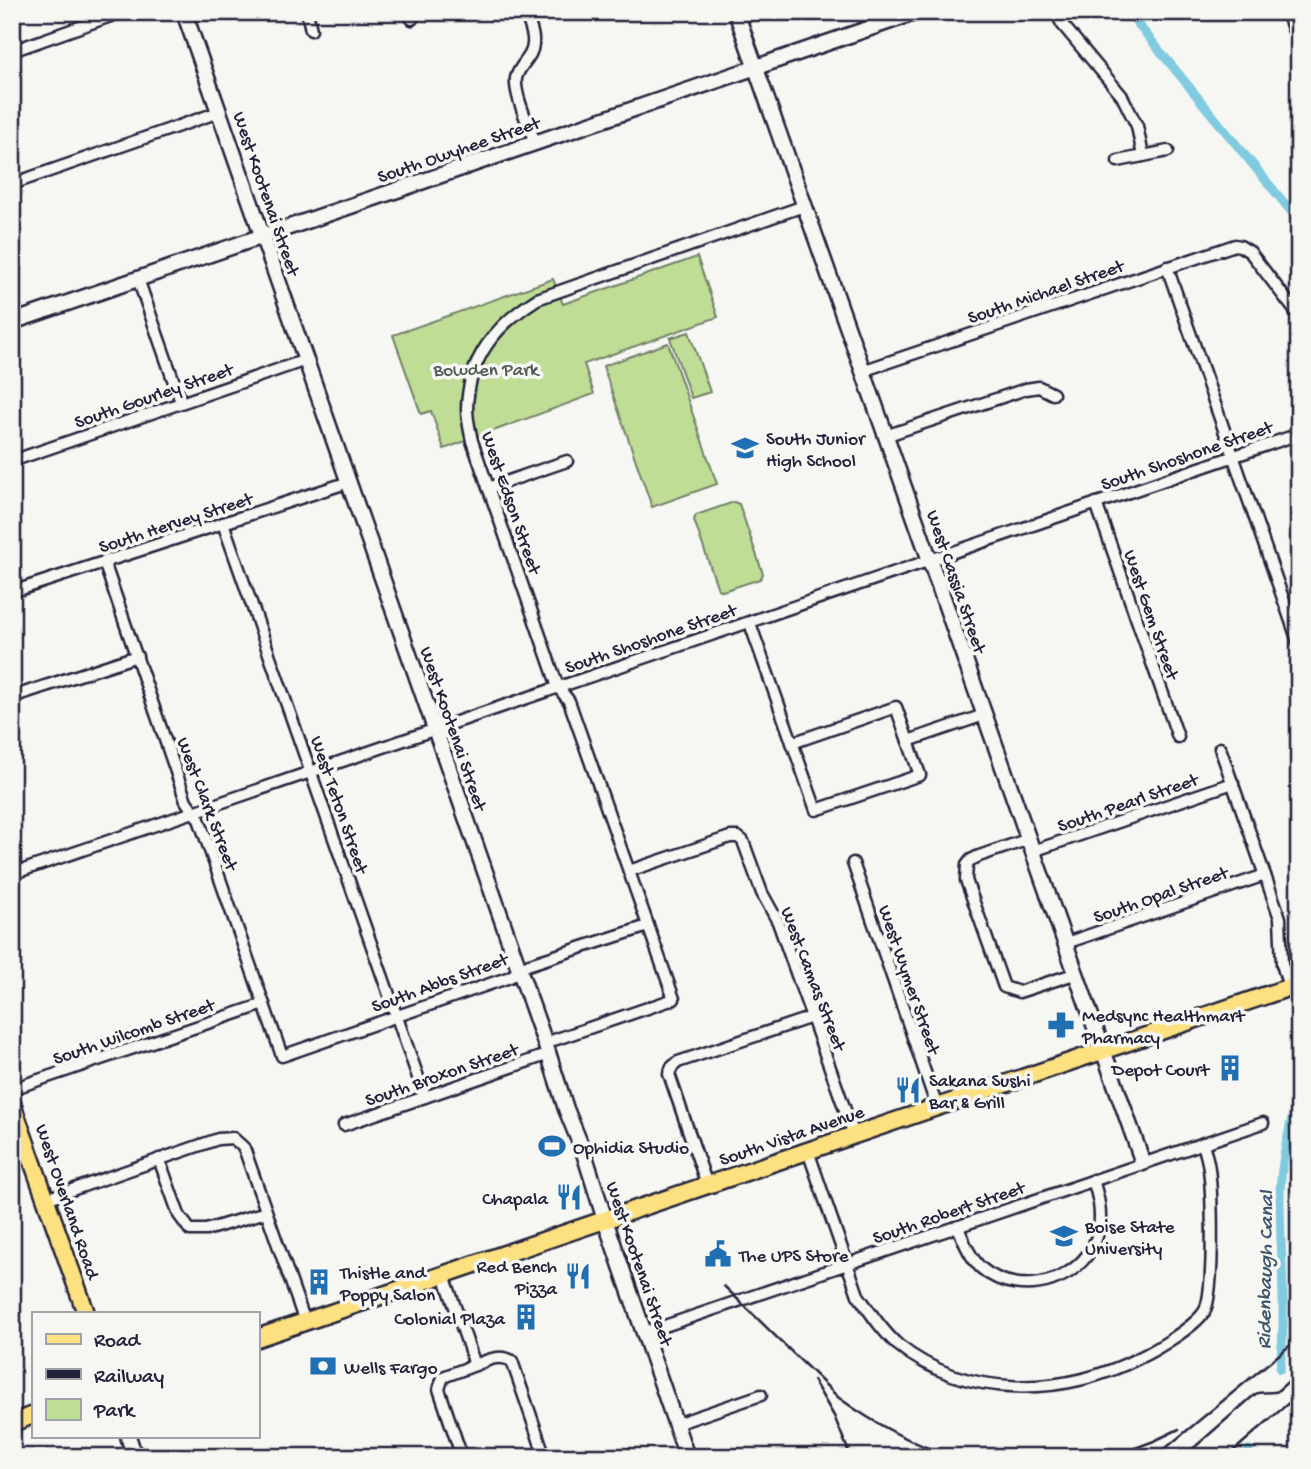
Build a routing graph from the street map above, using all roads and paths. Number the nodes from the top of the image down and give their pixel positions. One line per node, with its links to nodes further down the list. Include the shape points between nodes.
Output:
1 (122, 12): 9 (street)
2 (184, 12): 11 (street, West Kootenai Street)
3 (307, 12): 8 (street)
4 (525, 12): 12 (street, via 534,46 520,68 516,88)
5 (736, 12): 10 (street, West Cassia Street)
6 (917, 12): 10 (street, South Owyhee Street)
7 (1056, 12): 14 (street, via 1122,96 1137,126)
8 (311, 30)
9 (12, 51)
10 (756, 68): 12 (street, South Owyhee Street); 17 (street, West Cassia Street)
11 (219, 112): 16 (street); 18 (street, West Kootenai Street)
12 (535, 142): 18 (street, South Owyhee Street)
13 (1168, 151): 14 (street)
14 (1143, 156): 15 (street)
15 (1118, 161)
16 (12, 184)
17 (804, 206): 24 (street, West Cassia Street); 33 (street, West Edson Street, via 564,288 517,312 483,348 471,380 470,431)
18 (263, 236): 20 (street, South Owyhee Street); 23 (street, West Kootenai Street)
19 (1167, 267): 21 (street, South Michael Street, via 1240,246 1250,252); 24 (street, South Michael Street); 29 (street)
20 (138, 279): 22 (street, South Owyhee Street); 26 (street)
21 (1299, 316)
22 (12, 321)
23 (306, 360): 26 (street, South Gourley Street); 32 (street, West Kootenai Street)
24 (862, 371): 28 (street, West Cassia Street)
25 (1053, 394): 28 (street, via 1039,387 1026,389)
26 (181, 402): 30 (street, South Gourley Street)
27 (1299, 434): 29 (street, South Shoshone Street)
28 (885, 436): 36 (street, West Cassia Street)
29 (1233, 456): 34 (street, South Shoshone Street); 40 (street)
30 (12, 461)
31 (568, 461): 33 (street)
32 (349, 482): 35 (street, South Hervey Street); 45 (street, West Kootenai Street)
33 (488, 488): 42 (street, West Edson Street)
34 (1096, 503): 36 (street, South Shoshone Street); 46 (street, West Gem Street)
35 (223, 523): 37 (street, South Hervey Street); 50 (street, West Teton Street)
36 (930, 559): 39 (street, South Shoshone Street); 44 (street, West Cassia Street)
37 (104, 562): 38 (street, South Hervey Street); 41 (street, West Clark Street)
38 (12, 592)
39 (750, 622): 42 (street, South Shoshone Street); 48 (street)
40 (1299, 644)
41 (137, 656): 43 (street); 52 (street, West Clark Street)
42 (558, 687): 45 (street, South Shoshone Street); 55 (street, West Edson Street, via 569,701)
43 (12, 697)
44 (984, 715): 47 (street); 53 (street, West Cassia Street)
45 (435, 729): 50 (street, South Shoshone Street); 60 (street, West Kootenai Street)
46 (1178, 737)
47 (908, 741): 48 (street, via 896,707); 48 (street, via 920,775 816,810)
48 (792, 743)
49 (1220, 748): 51 (street)
50 (311, 772): 52 (street, South Shoshone Street); 65 (street, West Teton Street)
51 (1233, 783): 53 (street, South Pearl Street); 57 (street)
52 (193, 812): 56 (street, South Shoshone Street); 64 (street, West Clark Street, via 200,819)
53 (1031, 845): 59 (street, West Cassia Street); 61 (street, South Pearl Street, via 971,860 966,880 1004,987 1019,992)
54 (853, 863): 73 (street, West Wymer Street)
55 (629, 871): 58 (street, West Edson Street); 66 (street, West Camas Street, via 738,837 778,922)
56 (12, 874)
57 (1265, 875): 59 (street, South Opal Street); 62 (street, via 1280,918 1282,964)
58 (648, 926): 60 (street, South Abbs Street); 63 (street, West Edson Street)
59 (1066, 943): 61 (street, West Cassia Street)
60 (520, 970): 65 (street, South Abbs Street); 67 (street, West Kootenai Street)
61 (1074, 974): 68 (street, West Cassia Street)
62 (1294, 985): 68 (main road, South Vista Avenue)
63 (674, 999): 67 (street, South Broxon Street)
64 (264, 1004): 69 (street, West Clark Street); 70 (street, South Wilcomb Street)
65 (396, 1016): 69 (street, South Abbs Street); 71 (street, West Teton Street)
66 (812, 1017): 76 (street, West Camas Street); 83 (street, via 672,1067 669,1074)
67 (547, 1049): 71 (street, South Broxon Street); 86 (street, West Kootenai Street)
68 (1102, 1050): 73 (main road, South Vista Avenue); 81 (street, West Cassia Street)
69 (282, 1056)
70 (12, 1089)
71 (425, 1097): 75 (street, South Broxon Street)
72 (12, 1104): 78 (main road, West Overland Road)
73 (937, 1107): 76 (main road, South Vista Avenue)
74 (1263, 1123): 77 (street, South Robert Street)
75 (344, 1125)
76 (854, 1135): 79 (main road, South Vista Avenue)
77 (1203, 1143): 81 (street, South Robert Street); 88 (street, via 1209,1169 1211,1268 1204,1311 1155,1351 1096,1377 1019,1386 951,1375 897,1344 858,1295)
78 (19, 1147): 84 (main road, West Overland Road)
79 (808, 1151): 83 (main road, South Vista Avenue); 88 (street)
80 (159, 1159): 84 (street); 85 (street, via 179,1215 190,1230 206,1230); 85 (street, via 233,1138 244,1148)
81 (1143, 1163): 82 (street, South Robert Street)
82 (1093, 1180): 87 (street, South Robert Street); 87 (street, via 1100,1204 1099,1229 1090,1252 1073,1270 1051,1282 1027,1286 1003,1281 982,1268 966,1248)
83 (707, 1185): 86 (main road, South Vista Avenue)
84 (46, 1199): 90 (main road, West Overland Road)
85 (266, 1212): 91 (street)
86 (605, 1220): 89 (main road, South Vista Avenue); 92 (street, West Kootenai Street)
87 (958, 1226): 88 (street, South Robert Street)
88 (847, 1264): 92 (street, South Robert Street)
89 (444, 1275): 91 (main road, South Vista Avenue); 94 (street)
90 (87, 1310)
91 (305, 1322): 93 (main road, South Vista Avenue)
92 (644, 1333): 100 (street, West Kootenai Street)
93 (259, 1337)
94 (475, 1364): 103 (street, via 443,1377 439,1389); 104 (street, via 497,1357 512,1361)
95 (1299, 1383): 97 (street)
96 (761, 1395): 100 (street)
97 (1279, 1400): 106 (street, via 1261,1401); 107 (street)
98 (32, 1415): 99 (main road)
99 (12, 1423)
100 (676, 1424): 105 (street, West Kootenai Street)
101 (129, 1438): 102 (street)
102 (135, 1457)
103 (462, 1457)
104 (545, 1457)
105 (687, 1457)
106 (1196, 1457)
107 (1214, 1457)

